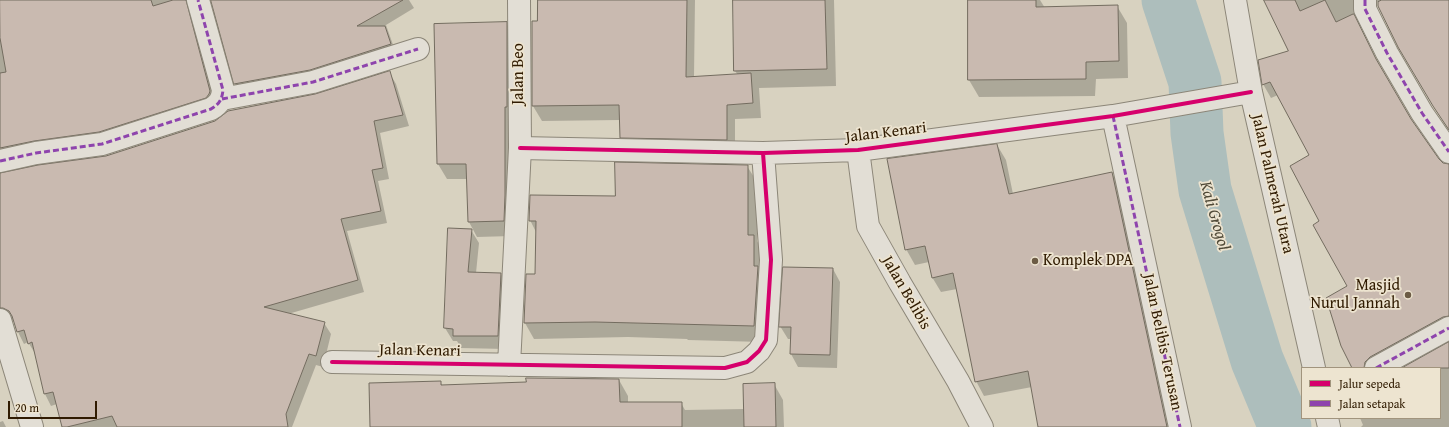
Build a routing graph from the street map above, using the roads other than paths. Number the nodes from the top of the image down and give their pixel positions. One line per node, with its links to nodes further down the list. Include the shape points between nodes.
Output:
1 (198, 0): 7 (street, via 223,90)
2 (519, 0): 9 (street, Jalan Beo)
3 (1235, 0): 6 (street, Jalan Palmerah Utara)
4 (1365, 0): 11 (street, via 1364,9 1387,53 1422,113)
5 (418, 49): 7 (street, via 313,82)
6 (1251, 92): 8 (street, Jalan Kenari); 18 (street, Jalan Palmerah Utara)
7 (222, 99): 13 (street, via 211,109 102,144)
8 (1112, 116): 10 (street, Jalan Kenari); 22 (street, Jalan Belibis Terusan)
9 (520, 148): 12 (street, Jalan Kenari); 17 (street)
10 (858, 150): 12 (street, Jalan Kenari); 21 (street, Jalan Belibis, via 868,226)
11 (1449, 152)
12 (763, 154): 17 (street, Jalan Kenari, via 770,260 766,340 747,362 725,368)
13 (0, 161)
14 (0, 320): 20 (street)
15 (1449, 328): 19 (street)
16 (332, 362): 17 (street, Jalan Kenari)
17 (509, 365)
18 (1314, 367)
19 (1378, 367)
20 (32, 427)
21 (982, 427)
22 (1180, 427)

